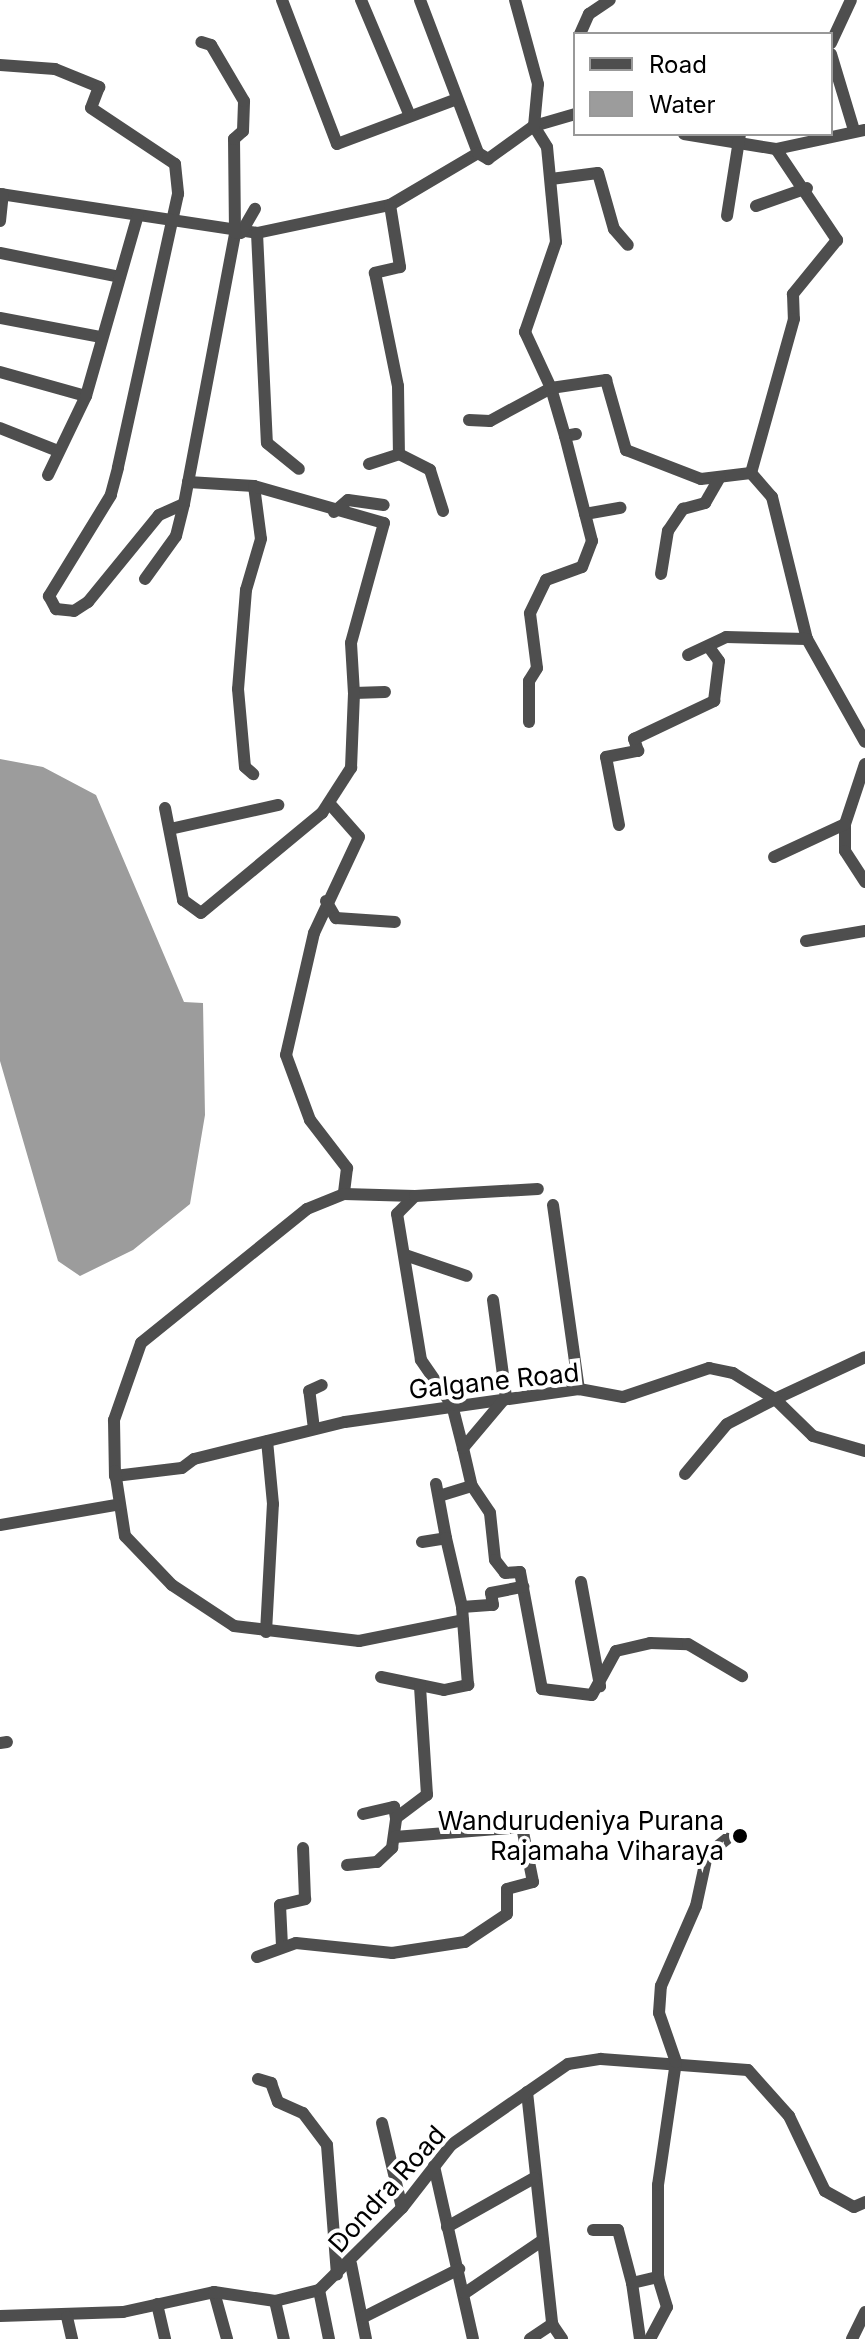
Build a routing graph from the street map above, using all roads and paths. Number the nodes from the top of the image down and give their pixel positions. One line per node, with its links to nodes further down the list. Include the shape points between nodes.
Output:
1 (282, 0): 14 (street, via 337,144)
2 (361, 0): 14 (street)
3 (420, 0): 12 (street)
4 (515, 0): 15 (street, via 538,84)
5 (610, 0): 7 (street, via 589,14)
6 (851, 0): 8 (street)
7 (581, 32)
8 (833, 39)
9 (201, 42): 33 (street, via 211,45 244,101 243,131 234,139)
10 (833, 59): 16 (street)
11 (0, 65): 32 (street, via 55,69 99,87 91,108 175,164 178,194)
12 (454, 100): 14 (street); 22 (street)
13 (573, 115): 15 (street)
14 (410, 116)
15 (534, 126): 22 (street, via 488,159); 23 (street, via 547,147)
16 (860, 130): 17 (street)
17 (833, 134)
18 (703, 136): 20 (street)
19 (819, 136): 21 (street)
20 (740, 140): 21 (street); 30 (street)
21 (776, 149): 24 (street)
22 (478, 153): 26 (street)
23 (551, 179): 35 (street, via 598,173 614,229); 41 (street, via 556,255 525,332)
24 (807, 188): 27 (street); 49 (street, via 837,240 793,294 794,319)
25 (2, 194): 29 (street); 31 (street)
26 (390, 205): 34 (street); 46 (street, via 400,267 375,273 398,386)
27 (756, 206)
28 (255, 209): 33 (street)
29 (138, 215): 32 (street); 37 (street)
30 (727, 216)
31 (0, 221)
32 (169, 224): 33 (street); 54 (street, via 115,482 53,582 49,596 56,609 74,611 88,602 159,515)
33 (238, 233): 34 (street); 52 (street)
34 (257, 233): 48 (street, via 267,443)
35 (628, 245)
36 (0, 253): 37 (street)
37 (120, 277): 39 (street)
38 (0, 318): 39 (street)
39 (101, 337): 42 (street)
40 (0, 372): 42 (street)
41 (551, 388): 43 (street, via 490,421); 51 (street, via 606,380 626,450 701,479); 59 (street, via 571,435)
42 (86, 396): 45 (street)
43 (469, 420)
44 (0, 428): 45 (street)
45 (58, 451): 50 (street)
46 (399, 454): 47 (street); 57 (street, via 430,470)
47 (369, 464)
48 (299, 469)
49 (751, 473): 51 (street); 62 (street, via 772,497)
50 (48, 475)
51 (720, 477): 60 (street, via 705,503 683,509 668,531)
52 (188, 482): 53 (street); 54 (street)
53 (254, 486): 58 (street, via 279,487); 70 (street, via 261,539 246,590 238,689 245,767)
54 (184, 504): 61 (street, via 176,536)
55 (384, 505): 58 (street, via 348,500)
56 (620, 508): 59 (street)
57 (443, 511)
58 (334, 512): 66 (street, via 384,523 357,602)
59 (585, 514): 67 (street, via 592,541 582,567 546,580 530,613 537,668 529,681)
60 (661, 574)
61 (145, 579)
62 (807, 639): 63 (street, via 726,637); 68 (street)
63 (711, 650): 64 (street); 75 (street, via 719,661 714,701 634,739 638,751 606,757)
64 (688, 655)
65 (385, 692): 66 (street)
66 (354, 693): 71 (street, via 351,768)
67 (529, 722)
68 (865, 742)
69 (865, 764): 74 (street)
70 (253, 774)
71 (329, 803): 76 (street, via 201,913 183,900); 79 (street, via 359,837)
72 (278, 805): 76 (street)
73 (165, 808): 76 (street)
74 (845, 824): 77 (street); 78 (street, via 845,851)
75 (619, 825)
76 (170, 829)
77 (774, 857)
78 (865, 882)
79 (326, 901): 80 (street, via 336,918); 84 (street, via 286,1055 310,1120 347,1168)
80 (395, 922)
81 (865, 931): 82 (street)
82 (806, 941)
83 (538, 1189): 85 (street)
84 (344, 1194): 85 (street); 102 (street, via 307,1209 141,1343 114,1420)
85 (415, 1196): 87 (street, via 397,1214)
86 (553, 1205): 93 (street)
87 (405, 1255): 88 (street); 96 (street, via 421,1360)
88 (467, 1276)
89 (493, 1300): 94 (street)
90 (865, 1357): 95 (street)
91 (133, 1364): 102 (street, via 115,1416)
92 (322, 1385): 97 (street, via 309,1391)
93 (579, 1389): 94 (street, Galgane Road); 95 (street, Galgane Road, via 623,1397 709,1368 733,1373)
94 (506, 1397): 96 (street, Galgane Road); 99 (street)
95 (775, 1399): 100 (street, Galgane Road, via 813,1436); 101 (street, via 727,1424)
96 (452, 1405): 97 (street, Galgane Road); 99 (street)
97 (314, 1429): 98 (street, Galgane Road)
98 (267, 1441): 102 (street, Galgane Road, via 194,1459 182,1468); 111 (street, via 273,1504)
99 (463, 1448): 103 (street)
100 (865, 1451)
101 (685, 1474)
102 (115, 1476): 104 (street)
103 (472, 1486): 106 (street, via 437,1490); 109 (street, via 490,1513 495,1560 505,1573 520,1572)
104 (116, 1505): 105 (street); 111 (street, via 125,1536 172,1585 234,1626)
105 (0, 1525)
106 (446, 1538): 107 (street); 110 (street)
107 (422, 1542)
108 (581, 1582): 115 (street)
109 (523, 1587): 110 (street, via 491,1593 493,1605); 115 (street, via 542,1689 592,1695)
110 (462, 1614): 111 (street, via 359,1641); 114 (street, via 468,1685)
111 (266, 1632)
112 (742, 1676): 115 (street, via 688,1644 650,1643 616,1651)
113 (381, 1677): 114 (street)
114 (420, 1686): 117 (street, via 427,1795)
115 (600, 1686)
116 (363, 1814): 117 (street, via 394,1807)
117 (396, 1818): 118 (street)
118 (394, 1837): 121 (street, via 377,1862); 122 (street, via 522,1827 533,1882 507,1889 507,1914 465,1942 392,1953)
119 (727, 1839): 124 (street, via 707,1855 696,1906 661,1986 659,2013)
120 (303, 1848): 122 (street, via 305,1899 280,1905)
121 (347, 1865)
122 (282, 1946): 123 (street)
123 (257, 1957)
124 (676, 2062): 126 (street, Dondra Road, via 568,2064); 130 (street, Dondra Road, via 748,2070 789,2116 825,2191 854,2207); 138 (street, via 658,2185)
125 (258, 2079): 137 (street, via 271,2083 285,2108 303,2113 327,2145)
126 (527, 2092): 128 (street, Dondra Road); 129 (street)
127 (382, 2123): 131 (street)
128 (434, 2166): 131 (street, Dondra Road); 132 (street)
129 (534, 2178): 132 (street); 134 (street)
130 (865, 2202)
131 (402, 2208): 135 (street, Dondra Road)
132 (447, 2227): 136 (street)
133 (593, 2230): 139 (street, via 618,2230)
134 (543, 2240): 142 (street); 149 (street)
135 (351, 2264): 137 (street, Dondra Road); 148 (street)
136 (459, 2269): 142 (street); 148 (street)
137 (337, 2275): 140 (street, Dondra Road)
138 (658, 2277): 139 (street); 160 (street, via 667,2307)
139 (632, 2283): 159 (street)
140 (319, 2290): 143 (street, Dondra Road); 154 (street)
141 (214, 2292): 143 (street, Dondra Road); 144 (street, Dondra Road); 152 (street)
142 (465, 2293): 156 (street)
143 (275, 2301): 153 (street)
144 (157, 2304): 147 (street, Dondra Road); 151 (street)
145 (865, 2312): 161 (street)
146 (0, 2316): 147 (street, Dondra Road)
147 (67, 2317): 150 (street)
148 (362, 2318): 155 (street)
149 (552, 2324): 157 (street); 158 (street)
150 (72, 2339)
151 (165, 2339)
152 (227, 2339)
153 (284, 2339)
154 (329, 2339)
155 (366, 2339)
156 (473, 2339)
157 (530, 2339)
158 (562, 2339)
159 (640, 2339)
160 (650, 2339)
161 (852, 2339)

